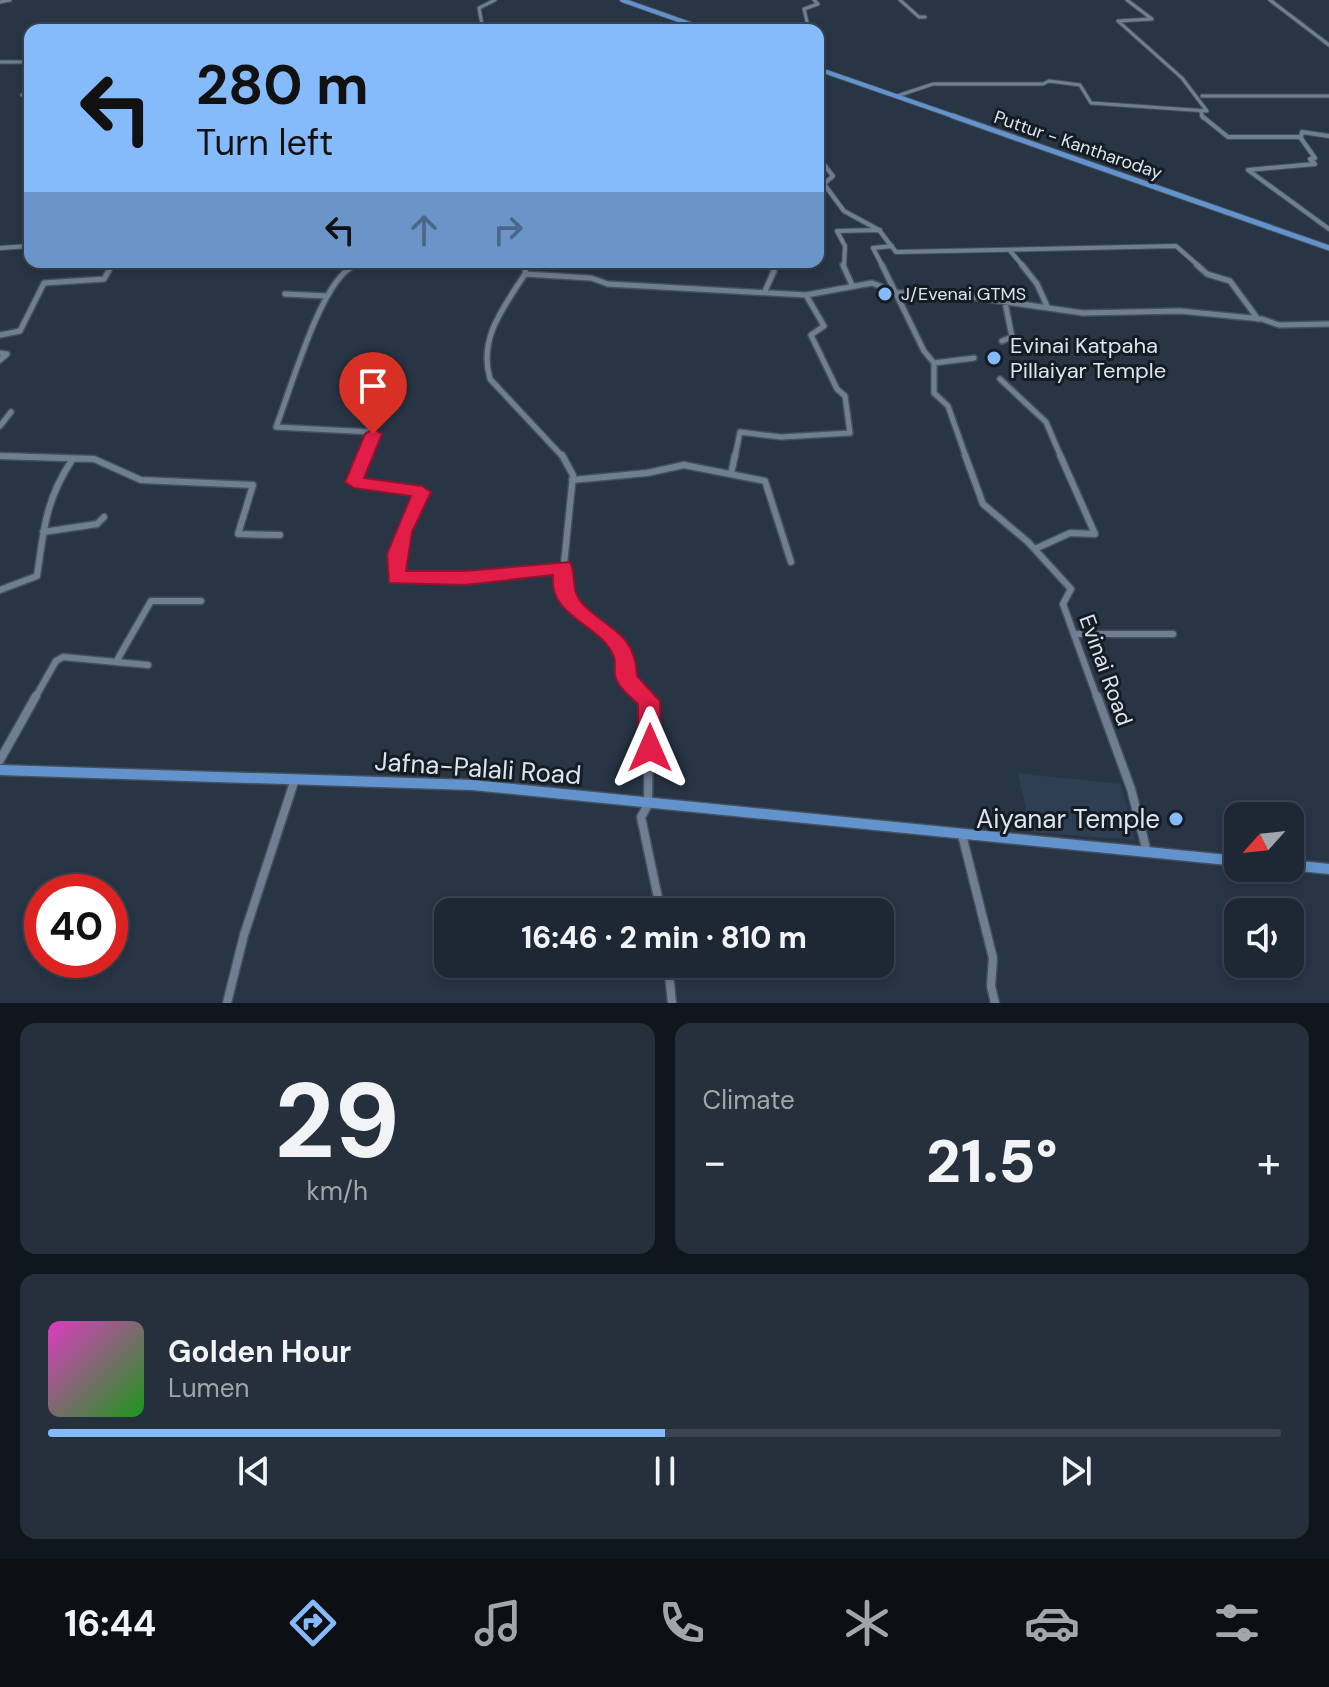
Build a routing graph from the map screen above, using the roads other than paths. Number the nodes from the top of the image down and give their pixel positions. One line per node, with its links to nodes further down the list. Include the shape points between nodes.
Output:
1 (10, 0): 8 (street)
2 (495, 0): 10 (street, via 479,8)
3 (622, 0): 11 (main road)
4 (814, 0): 12 (street, via 818,4 804,9)
5 (900, 0): 9 (street)
6 (1127, 0): 18 (street, via 1152,19 1118,21)
7 (1270, 0): 13 (street)
8 (0, 2)
9 (925, 17)
10 (481, 24)
11 (690, 24)
12 (808, 24)
13 (1329, 45)
14 (0, 62): 15 (street)
15 (24, 62)
16 (824, 71): 17 (main road, Puttur - Kantharoday)
17 (897, 96): 20 (street, via 933,84 1049,81 1080,85 1091,103); 31 (main road, Puttur - Kantharoday)
18 (1202, 96): 19 (street); 20 (street, via 1207,111)
19 (1329, 96)
20 (1201, 112): 22 (street, via 1228,137)
21 (1329, 136): 22 (street, via 1302,132)
22 (1300, 137): 26 (street, via 1315,164 1248,170)
23 (824, 165): 25 (street, via 833,176)
24 (824, 184): 27 (street, via 845,213)
25 (824, 184)
26 (1329, 229)
27 (880, 230): 29 (street); 38 (street, via 837,231)
28 (24, 246): 30 (street)
29 (892, 246): 32 (street, via 905,253); 40 (street, Evinai Road, via 873,248)
30 (0, 248)
31 (1329, 248)
32 (1011, 252): 45 (street, via 1042,288); 46 (street, via 1010,247 1176,246 1207,274 1230,281)
33 (110, 268): 48 (street, via 104,279 44,283 20,331)
34 (348, 268): 43 (street)
35 (526, 268): 37 (street)
36 (773, 268): 39 (street)
37 (525, 274): 39 (street, via 608,284); 60 (street, via 485,343 483,364 490,379 560,451)
38 (852, 285): 40 (street, via 877,284); 42 (street)
39 (765, 291): 42 (street)
40 (898, 293): 44 (street); 53 (street, Evinai Road)
41 (285, 294): 43 (street)
42 (806, 295): 59 (street, via 824,326 811,335 845,396 850,433 797,437 740,432)
43 (327, 296): 66 (street, via 276,427 372,432 354,482 420,489 396,554 396,578 465,578)
44 (1005, 302): 45 (street); 49 (street, via 1012,337)
45 (1047, 306): 46 (street, via 1083,313 1180,311)
46 (1258, 319): 47 (street, via 1279,325)
47 (1329, 324)
48 (0, 335)
49 (1002, 341)
50 (0, 353): 52 (street, via 7,354)
51 (974, 358): 53 (street)
52 (0, 360)
53 (934, 363): 64 (street, Evinai Road, via 934,393 948,406 983,504)
54 (1000, 379): 64 (street, via 1046,422 1095,534 1070,533)
55 (11, 412): 56 (street)
56 (0, 426)
57 (0, 456): 58 (street)
58 (72, 460): 62 (street, via 53,489); 63 (street, via 102,461 141,480 253,485 238,534)
59 (731, 474): 60 (street, via 684,465); 65 (street, via 765,481)
60 (572, 480): 66 (street)
61 (104, 517): 62 (street, via 97,524)
62 (43, 532): 67 (street, via 37,576)
63 (280, 535)
64 (1035, 549): 69 (street, Evinai Road, via 1071,589 1063,604)
65 (791, 562)
66 (563, 567): 76 (street, via 562,584 574,608 608,633 625,655 626,679 649,701)
67 (0, 590)
68 (201, 601): 71 (street, via 151,601)
69 (1074, 634): 70 (street); 78 (street, Evinai Road, via 1131,789)
70 (1173, 634)
71 (116, 662): 72 (street); 73 (street, via 63,657 56,661)
72 (148, 665)
73 (0, 760)
74 (0, 770): 75 (main road, Jafna-Palali Road)
75 (295, 779): 76 (main road, Jafna-Palali Road, via 472,785); 84 (street)
76 (648, 805): 77 (main road, Jafna-Palali Road); 82 (street, via 641,817)
77 (962, 835): 78 (main road, Jafna-Palali Road); 86 (street, via 993,958)
78 (1148, 853): 79 (main road, Jafna-Palali Road)
79 (1224, 860)
80 (1304, 866): 81 (main road)
81 (1329, 869)
82 (658, 898)
83 (669, 978): 85 (street)
84 (227, 1003)
85 (672, 1003)
86 (995, 1003)

